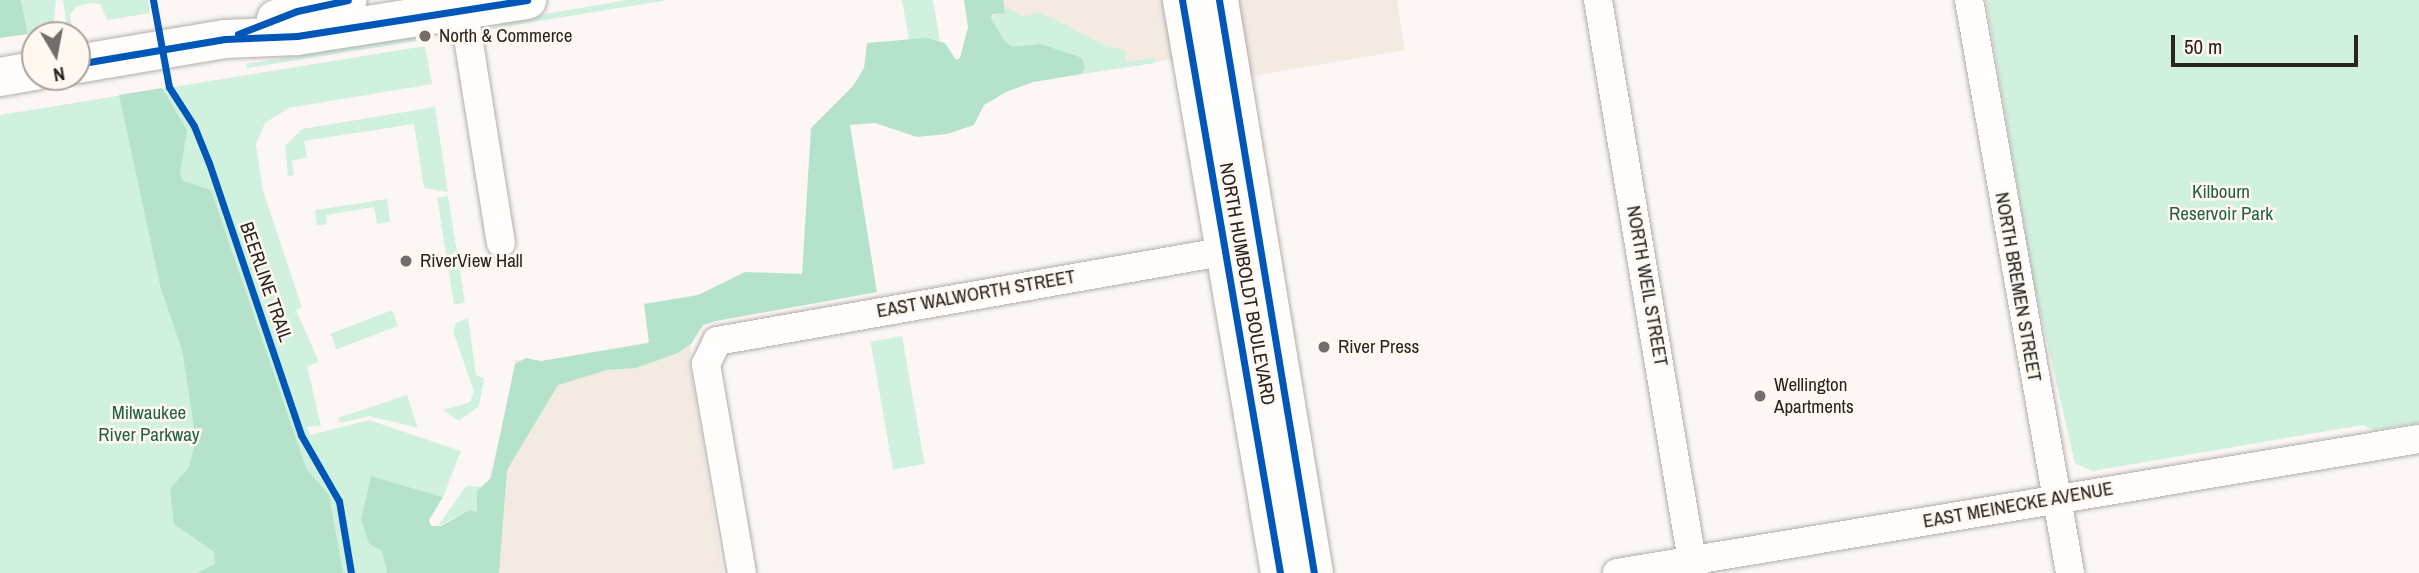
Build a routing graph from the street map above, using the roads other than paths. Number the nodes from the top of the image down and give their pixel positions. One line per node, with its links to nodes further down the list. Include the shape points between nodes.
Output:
1 (348, 0): 8 (main road, via 297,10)
2 (527, 0): 7 (main road)
3 (1182, 0): 13 (main road, NORTH HUMBOLDT BOULEVARD)
4 (1219, 0): 13 (main road, NORTH HUMBOLDT BOULEVARD)
5 (1598, 0): 16 (street, NORTH WEIL STREET)
6 (1969, 0): 15 (street, NORTH BREMEN STREET)
7 (463, 5): 8 (main road, via 297,36); 12 (street)
8 (225, 39): 9 (main road)
9 (91, 62)
10 (21, 73): 11 (main road)
11 (0, 77)
12 (501, 243)
13 (1243, 249): 17 (street, EAST WALWORTH STREET, via 729,336 710,349 706,364); 18 (main road, NORTH HUMBOLDT BOULEVARD); 19 (main road, NORTH HUMBOLDT BOULEVARD)
14 (2419, 439): 15 (street, EAST MEINECKE AVENUE)
15 (2057, 497): 16 (street, EAST MEINECKE AVENUE); 21 (street, NORTH BREMEN STREET)
16 (1694, 567): 20 (street, EAST MEINECKE AVENUE)
17 (742, 573)
18 (1280, 573)
19 (1314, 573)
20 (1617, 573)
21 (2070, 573)

